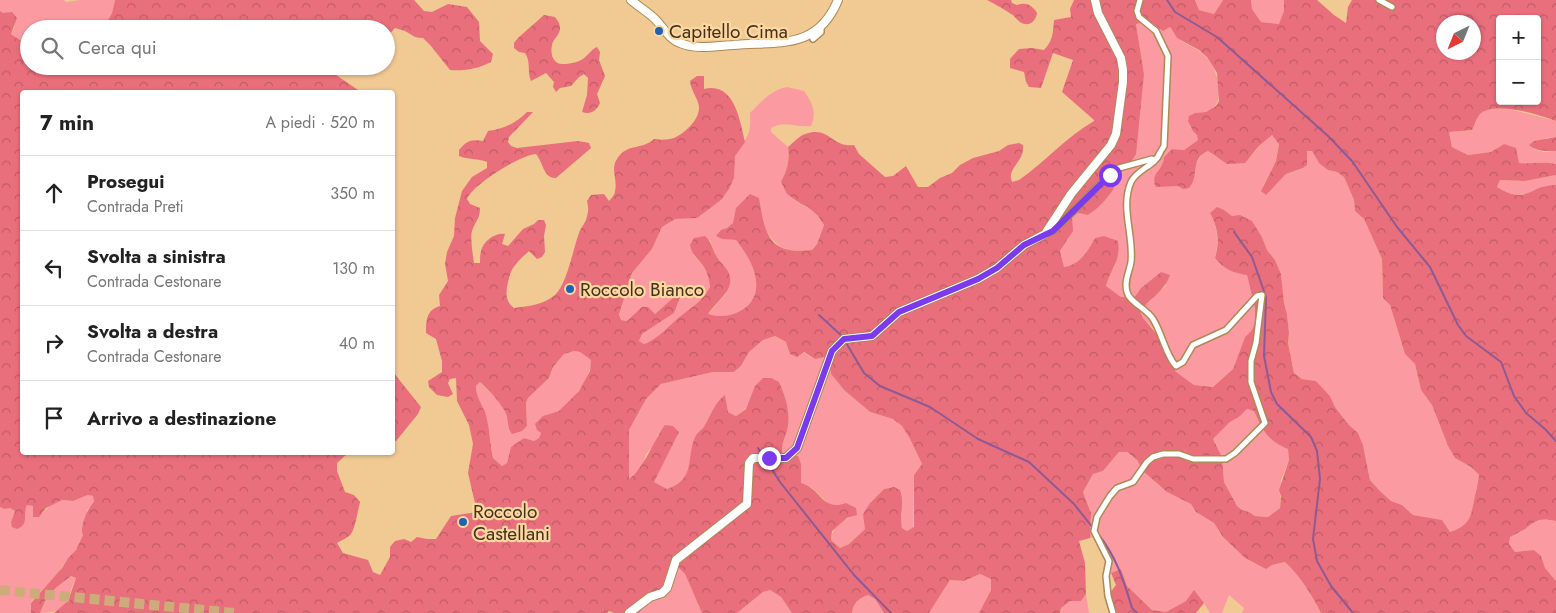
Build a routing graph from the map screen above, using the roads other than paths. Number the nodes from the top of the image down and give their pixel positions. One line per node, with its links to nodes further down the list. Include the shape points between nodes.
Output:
1 (631, 0): 7 (street, via 673,39 700,47 781,43 803,38)
2 (838, 0): 7 (street)
3 (1095, 0): 10 (street, via 1098,13 1121,58 1123,70 1116,134)
4 (1140, 0): 9 (street, via 1139,17 1156,31 1168,56 1164,146)
5 (1379, 0): 6 (street)
6 (1390, 6)
7 (821, 26): 8 (street, via 821,32)
8 (813, 39)
9 (1160, 153): 10 (street, via 1150,160 1119,168 1053,231); 12 (street, via 1132,180 1127,194 1131,262 1125,284 1128,295 1153,318 1176,366 1183,362 1193,345 1226,330 1257,296 1262,295 1251,361 1251,382 1264,423 1226,459 1193,459 1179,454 1153,457 1133,482 1117,488 1110,496 1098,516 1094,531 1109,561 1106,576)
10 (1045, 234): 11 (street, via 1024,245 978,279 899,312 872,336 842,340 832,351 797,448 786,458 753,458 749,463 746,504 676,560 667,588 662,593 650,597)
11 (629, 613)
12 (1113, 613)

